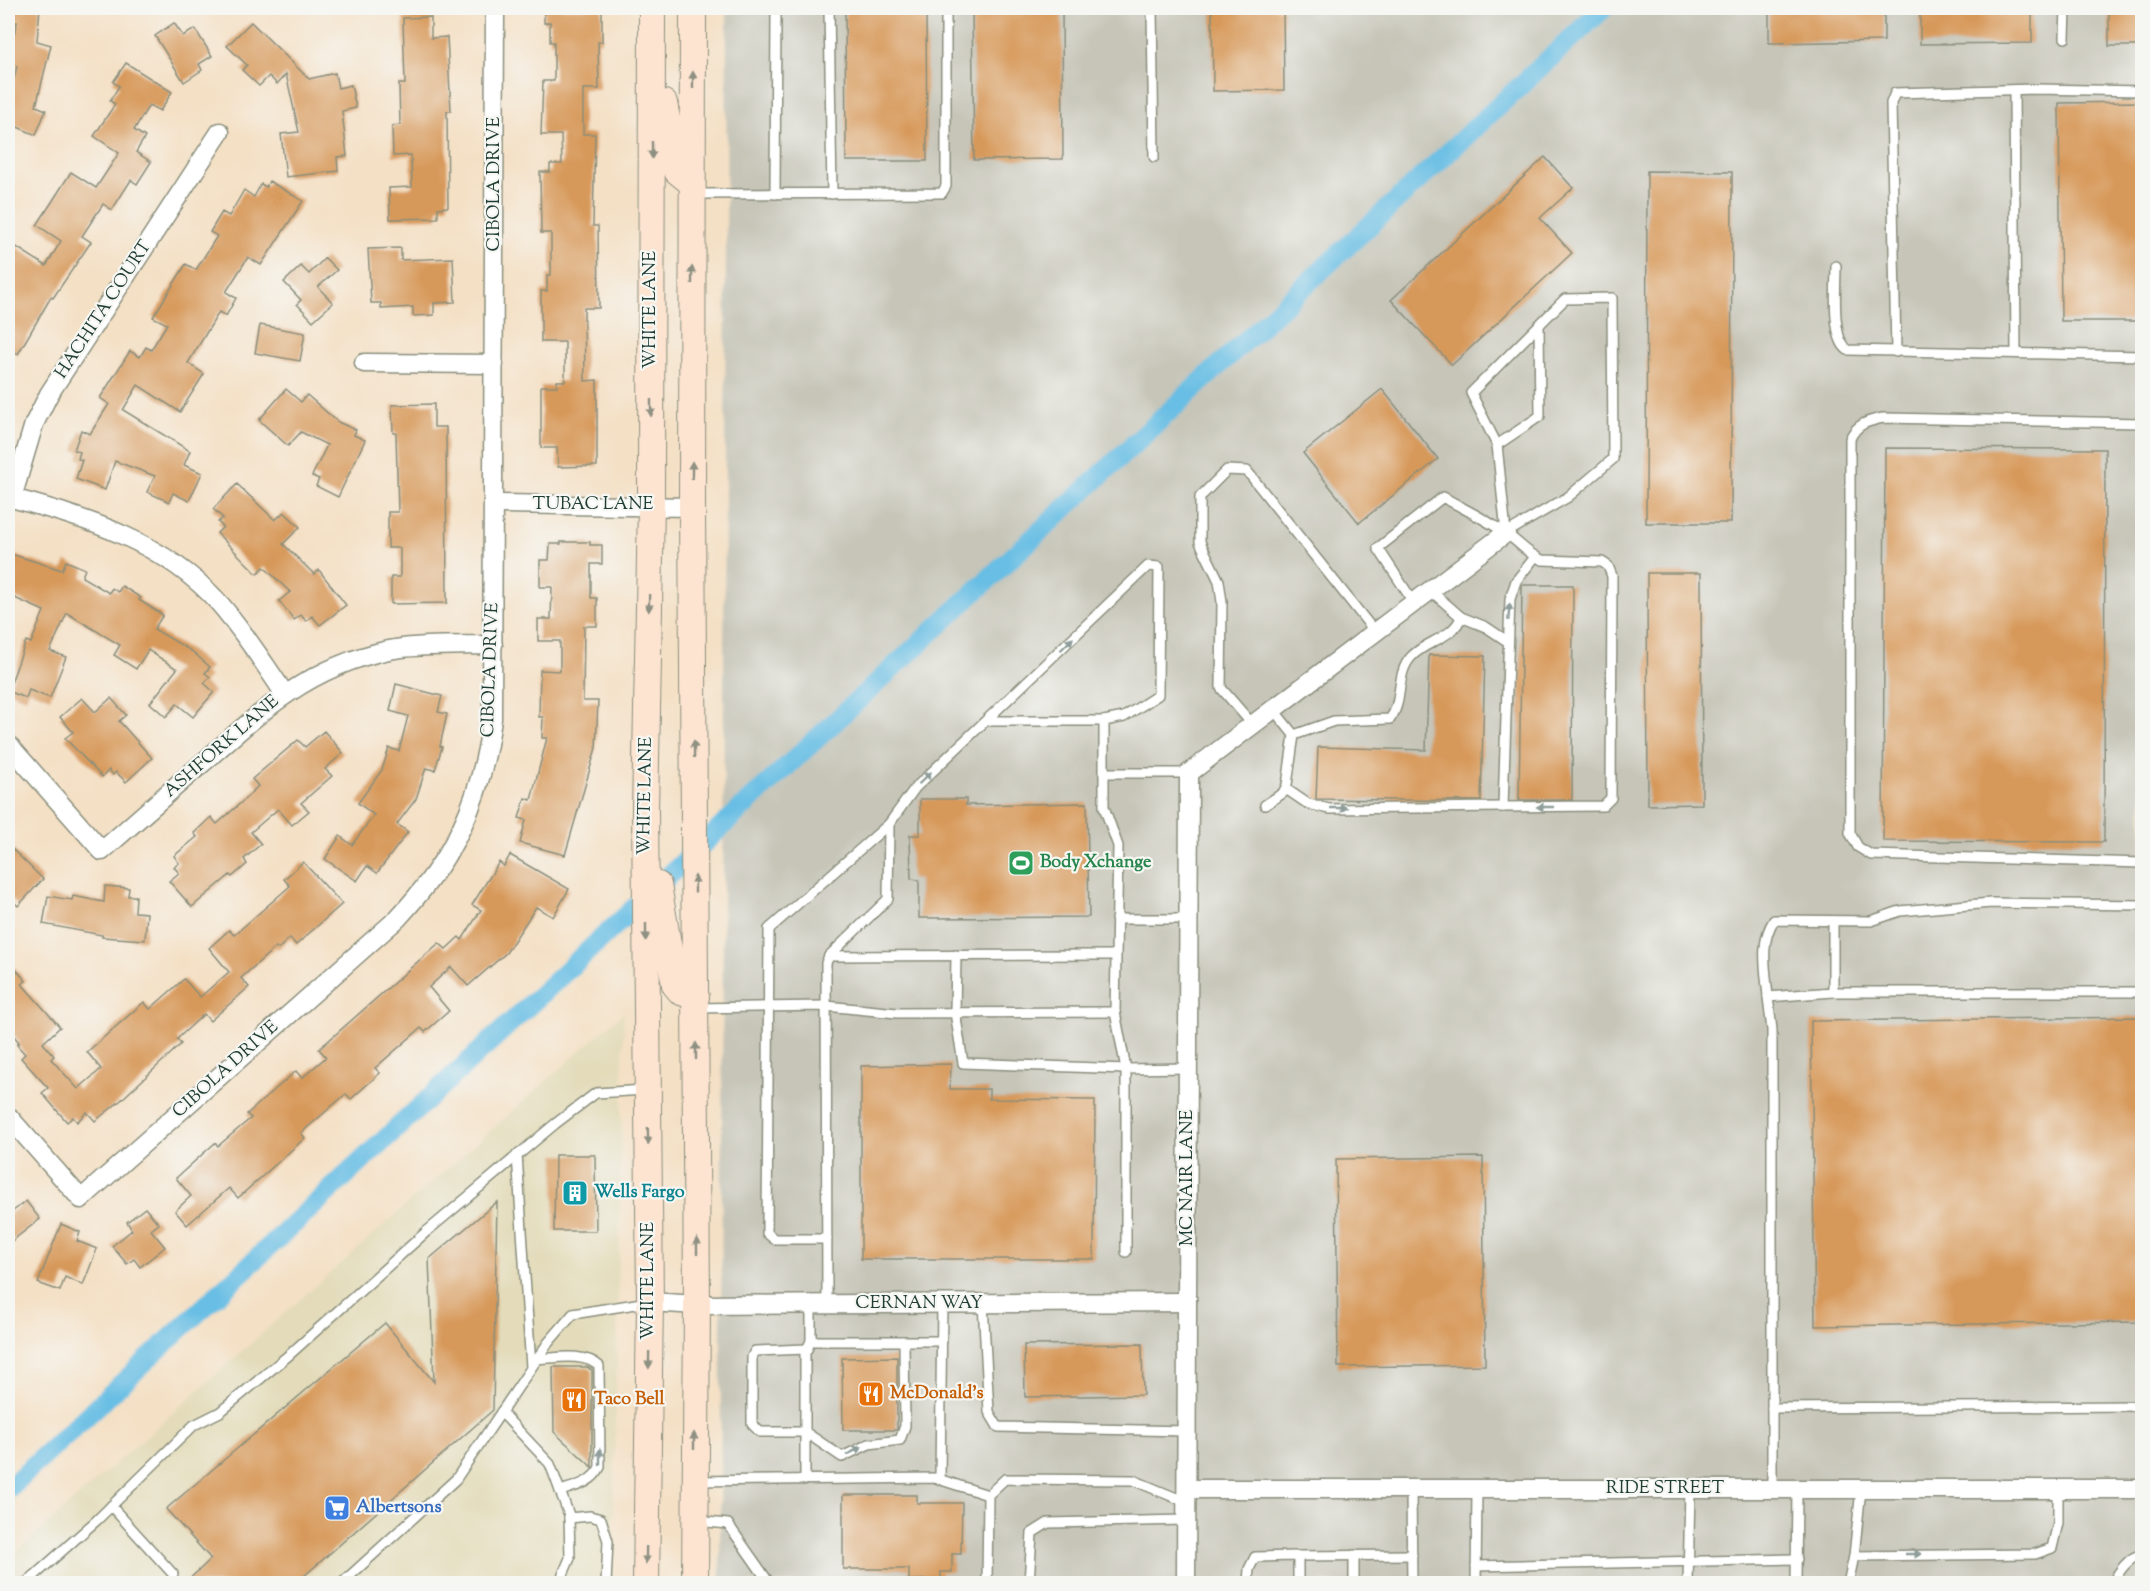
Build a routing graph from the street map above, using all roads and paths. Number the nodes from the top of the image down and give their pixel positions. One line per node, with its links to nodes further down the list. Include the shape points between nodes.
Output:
1 (495, 8): 24 (street, CIBOLA DRIVE)
2 (652, 8): 9 (main road, WHITE LANE)
3 (693, 8): 15 (main road, one-way to 3)
4 (776, 8): 16 (lane)
5 (830, 8): 17 (lane)
6 (946, 8): 17 (lane, via 946,186 942,193)
7 (1152, 8): 14 (lane)
8 (2066, 8): 10 (lane)
9 (652, 38): 15 (main road, via 677,171); 29 (main road, WHITE LANE, one-way to 29)
10 (2065, 38)
11 (2014, 90): 12 (lane); 20 (lane, via 1899,91 1892,97); 21 (lane)
12 (2142, 91)
13 (220, 132): 27 (street, HACHITA COURT, via 49,394 34,424)
14 (1154, 157)
15 (692, 188): 16 (lane); 30 (main road, one-way to 15)
16 (775, 194): 17 (lane)
17 (832, 194)
18 (1836, 266): 20 (lane, via 1837,334 1842,346 1855,351)
19 (1539, 325): 26 (lane, via 1540,416); 26 (lane, via 1472,393); 31 (lane, via 1565,299 1612,298 1613,459 1568,497)
20 (1896, 352): 21 (lane)
21 (2016, 353): 22 (lane)
22 (2142, 356)
23 (364, 363): 24 (street)
24 (494, 364): 28 (street, CIBOLA DRIVE)
25 (2142, 423): 53 (lane, via 1883,418 1854,430 1850,439 1850,833 1858,848 1871,855)
26 (1497, 445): 31 (lane)
27 (10, 498): 39 (street, via 94,521 161,554 219,603)
28 (494, 504): 29 (street, TUBAC LANE); 38 (street, CIBOLA DRIVE)
29 (651, 505): 30 (street, TUBAC LANE); 51 (main road, WHITE LANE, one-way to 51)
30 (692, 507): 61 (main road, one-way to 30, via 695,808)
31 (1506, 533): 32 (lane); 33 (street); 34 (lane, via 1443,497 1378,548)
32 (1535, 557): 37 (lane, one-way to 32, via 1512,590); 50 (lane, one-way to 50, via 1602,562 1611,569 1611,798 1603,806)
33 (1430, 590): 34 (street); 35 (lane)
34 (1414, 603): 36 (street)
35 (1461, 618): 37 (lane, via 1486,627); 44 (lane, via 1452,631 1411,658 1402,672 1390,719 1334,721)
36 (1375, 632): 40 (street); 43 (lane, via 1247,471 1227,470 1200,497 1200,542 1219,581 1221,688)
37 (1507, 641): 50 (lane)
38 (493, 645): 39 (street, ASHFORK LANE, via 389,650 314,676); 73 (street, CIBOLA DRIVE, via 492,719 478,792 445,861 397,919 81,1199)
39 (284, 693): 45 (street, ASHFORK LANE, via 102,851)
40 (1273, 710): 43 (street); 44 (lane)
41 (986, 720): 42 (lane); 42 (lane, one-way to 42, via 1148,566 1159,567 1158,695 1124,717); 52 (lane, one-way to 41, via 915,788)
42 (1104, 721): 46 (lane)
43 (1252, 725): 47 (street)
44 (1294, 735): 48 (lane)
45 (8, 744)
46 (1104, 773): 47 (lane); 56 (lane, via 1105,812 1118,846)
47 (1189, 773): 55 (street, MC NAIR LANE)
48 (1286, 789): 49 (lane); 50 (lane, one-way to 50, via 1308,804 1329,808)
49 (1265, 805)
50 (1503, 807)
51 (645, 811): 61 (main road); 72 (main road, WHITE LANE, one-way to 72)
52 (889, 824): 60 (lane, via 888,899); 67 (lane, via 769,929)
53 (2142, 864)
54 (2142, 905): 57 (lane, via 1991,903 1900,911 1871,921)
55 (1188, 919): 56 (lane); 70 (street, MC NAIR LANE)
56 (1116, 920): 59 (lane)
57 (1833, 921): 62 (lane); 64 (lane, via 1774,920 1766,931)
58 (956, 955): 59 (lane); 60 (lane); 68 (lane)
59 (1115, 955): 69 (lane)
60 (829, 956): 66 (lane)
61 (684, 966): 65 (main road)
62 (1833, 992): 63 (lane); 64 (lane)
63 (2142, 992)
64 (1768, 997): 88 (lane, via 1772,1030)
65 (696, 1002): 67 (lane); 82 (main road, one-way to 65)
66 (826, 1006): 67 (lane); 68 (lane, via 897,1013); 75 (lane)
67 (768, 1007): 75 (lane, via 767,1233 774,1239)
68 (955, 1012): 69 (lane); 71 (lane, via 961,1061 966,1065)
69 (1115, 1012): 71 (lane)
70 (1188, 1068): 71 (lane); 78 (street, MC NAIR LANE)
71 (1126, 1069): 76 (lane)
72 (647, 1090): 74 (lane, via 596,1093); 77 (main road, WHITE LANE, one-way to 77)
73 (8, 1116)
74 (517, 1155): 86 (lane); 106 (lane, via 281,1362 220,1412 195,1425)
75 (827, 1239): 80 (lane)
76 (1126, 1252)
77 (650, 1302): 82 (street, CERNAN WAY); 86 (lane, via 573,1314); 122 (main road, WHITE LANE, one-way to 122)
78 (1187, 1302): 79 (street, CERNAN WAY); 90 (street, MC NAIR LANE)
79 (983, 1303): 81 (street, CERNAN WAY); 90 (lane, via 989,1412 998,1427)
80 (819, 1304): 81 (street, CERNAN WAY); 82 (street, CERNAN WAY); 85 (lane)
81 (942, 1304): 84 (lane)
82 (697, 1305): 94 (main road, one-way to 82)
83 (904, 1341): 84 (lane); 85 (lane); 91 (lane, one-way to 83, via 842,1457 869,1444 900,1440 905,1426)
84 (942, 1341): 92 (lane)
85 (809, 1345): 91 (lane); 91 (lane, via 761,1349 752,1357 752,1424 756,1430)
86 (534, 1363): 89 (lane); 103 (lane, one-way to 86, via 583,1484 600,1467 599,1366 593,1360 577,1357)
87 (2142, 1406): 88 (lane)
88 (1772, 1408): 98 (lane)
89 (501, 1412): 103 (lane, via 550,1464); 119 (lane, via 456,1479)
90 (1187, 1431): 105 (street, MC NAIR LANE)
91 (805, 1432): 93 (lane)
92 (940, 1479): 93 (lane); 104 (lane)
93 (805, 1480): 94 (lane)
94 (694, 1481): 108 (main road)
95 (1411, 1489): 96 (street, RIDE STREET); 105 (street, RIDE STREET); 110 (lane)
96 (1477, 1489): 97 (street, RIDE STREET); 116 (lane)
97 (1690, 1489): 98 (street, RIDE STREET); 115 (lane)
98 (1772, 1489): 99 (street, RIDE STREET)
99 (1797, 1489): 100 (street, RIDE STREET); 114 (lane)
100 (1861, 1489): 101 (street, RIDE STREET); 113 (lane)
101 (2058, 1489): 102 (street, RIDE STREET); 113 (lane, one-way to 101, via 2035,1554 2052,1548 2058,1523)
102 (2142, 1489)
103 (560, 1491): 107 (lane)
104 (988, 1496): 105 (lane, via 1005,1479 1133,1480); 125 (lane)
105 (1187, 1504): 126 (lane, via 1048,1523 1032,1533); 127 (street, MC NAIR LANE)
106 (111, 1506): 117 (lane); 118 (lane)
107 (569, 1518): 120 (lane, via 570,1558); 121 (lane, via 601,1519 608,1541)
108 (695, 1521): 123 (main road); 124 (lane, via 728,1524)
109 (1354, 1555): 110 (lane); 112 (lane); 130 (lane)
110 (1412, 1555): 131 (lane)
111 (2142, 1555): 136 (lane, via 2125,1566)
112 (1298, 1556): 128 (lane, via 1255,1557); 129 (lane)
113 (1854, 1556): 135 (lane)
114 (1797, 1559): 115 (lane); 134 (lane)
115 (1688, 1560): 116 (lane); 133 (lane)
116 (1476, 1566): 132 (lane)
117 (173, 1574)
118 (25, 1584)
119 (340, 1584)
120 (559, 1584)
121 (606, 1584)
122 (646, 1584)
123 (695, 1584)
124 (770, 1584)
125 (987, 1584)
126 (1029, 1584)
127 (1186, 1584)
128 (1248, 1584)
129 (1298, 1584)
130 (1354, 1584)
131 (1412, 1584)
132 (1476, 1584)
133 (1688, 1584)
134 (1797, 1584)
135 (1848, 1584)
136 (2113, 1584)

